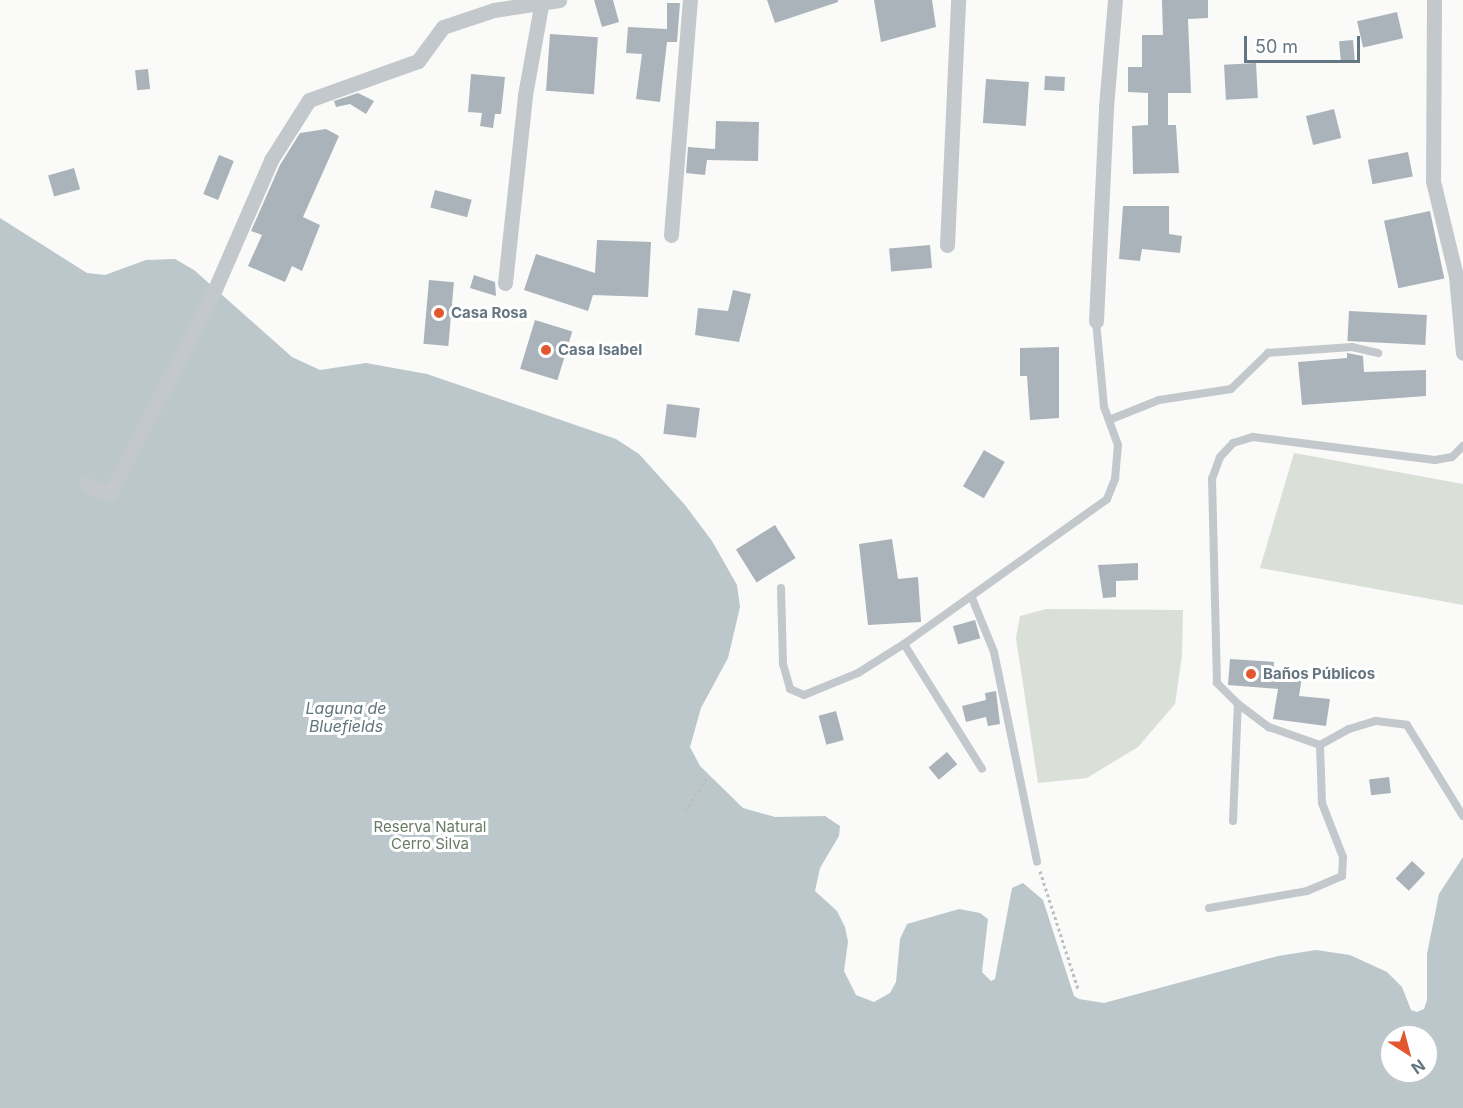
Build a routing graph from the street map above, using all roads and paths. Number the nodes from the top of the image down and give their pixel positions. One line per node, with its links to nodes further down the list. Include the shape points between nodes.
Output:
1 (559, 0): 6 (street)
2 (690, 0): 7 (street)
3 (958, 0): 8 (street)
4 (1115, 0): 10 (street)
5 (1434, 0): 12 (street, via 1433,181 1456,276)
6 (542, 6): 9 (street, via 525,95); 15 (street, via 494,10 443,27 418,61 309,100 271,160 215,289 109,495)
7 (671, 236)
8 (947, 245)
9 (504, 283)
10 (1096, 321): 13 (lane, via 1104,407)
11 (1378, 353): 13 (lane, via 1352,347 1268,353 1231,389 1159,400)
12 (1463, 353)
13 (1109, 420): 17 (lane, via 1118,446 1107,499)
14 (1463, 446): 19 (lane, via 1452,457 1426,460 1253,437 1233,443 1220,457 1212,479 1217,683)
15 (86, 484)
16 (781, 588): 18 (lane, via 783,664 790,689 804,695 858,673)
17 (972, 598): 18 (lane); 26 (lane, via 994,652)
18 (904, 644): 21 (lane)
19 (1238, 704): 20 (lane, via 1269,727); 25 (lane)
20 (1320, 744): 24 (lane, via 1376,721 1407,725); 27 (lane, via 1322,803 1343,857 1342,876 1307,891)
21 (982, 769)
22 (708, 776): 23 (path)
23 (686, 811)
24 (1463, 816)
25 (1233, 821)
26 (1037, 862): 28 (path)
27 (1209, 908)
28 (1078, 989)

